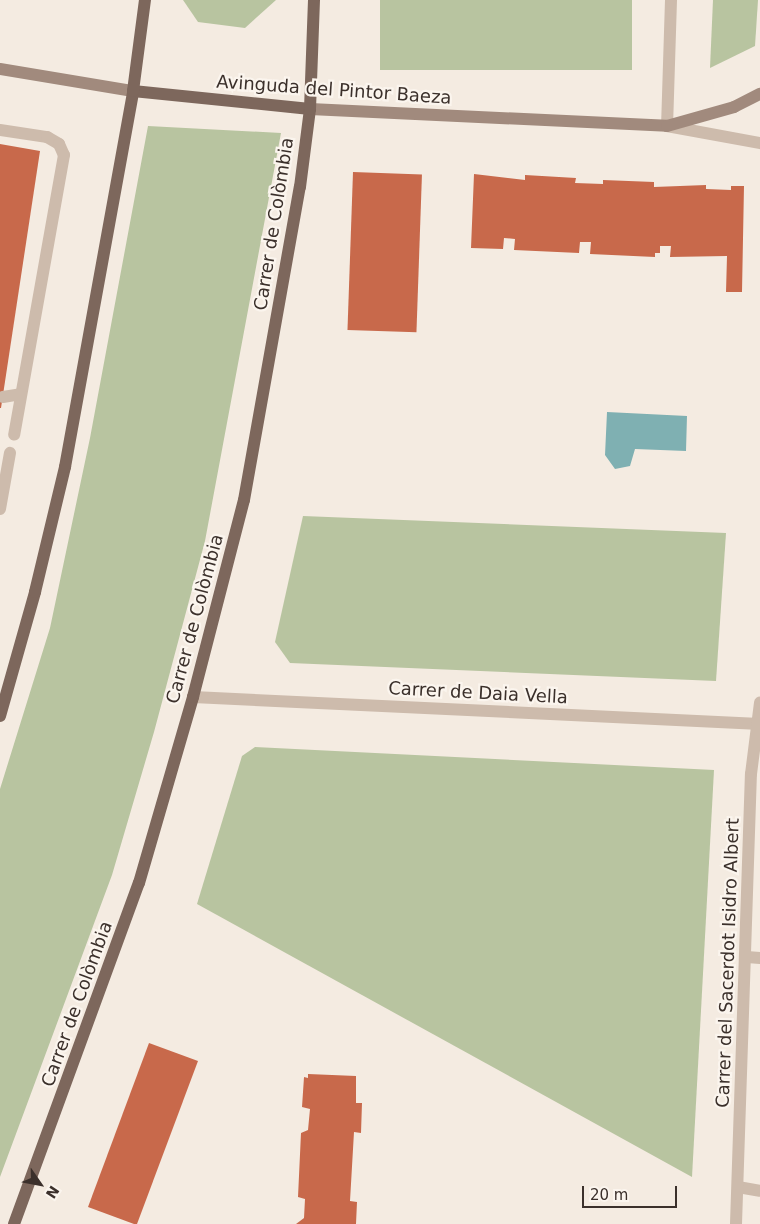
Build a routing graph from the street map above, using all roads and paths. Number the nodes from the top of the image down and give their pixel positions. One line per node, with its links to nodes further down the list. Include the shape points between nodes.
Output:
1 (145, 0): 5 (main road)
2 (314, 0): 7 (main road, Carrer de Colòmbia)
3 (671, 0): 8 (street)
4 (0, 69): 5 (street, Avinguda del Pintor Baeza)
5 (133, 91): 7 (main road, Avinguda del Pintor Baeza); 18 (main road, via 65,467 35,592)
6 (760, 94): 8 (street, Avinguda del Pintor Baeza, via 734,107)
7 (310, 109): 8 (street, Avinguda del Pintor Baeza); 16 (main road, Carrer de Colòmbia, via 300,186 244,500)
8 (667, 126): 10 (street, Avinguda del Pintor Baeza)
9 (0, 130): 11 (street, via 47,137 59,144 64,154)
10 (760, 143)
11 (21, 394): 12 (street); 13 (street)
12 (3, 397)
13 (14, 435)
14 (6, 462): 15 (street)
15 (0, 509)
16 (193, 697): 19 (street, Carrer de Daia Vella); 23 (main road, Carrer de Colòmbia, via 120,940)
17 (760, 703): 19 (street, Carrer del Sacerdot Isidro Albert)
18 (0, 716)
19 (759, 724): 20 (street, Carrer del Sacerdot Isidro Albert, via 751,774)
20 (754, 957): 21 (street, Carrer del Sacerdot Isidro Albert)
21 (738, 1187): 22 (street); 24 (street, Carrer del Sacerdot Isidro Albert)
22 (760, 1191)
23 (14, 1224)
24 (736, 1224)

